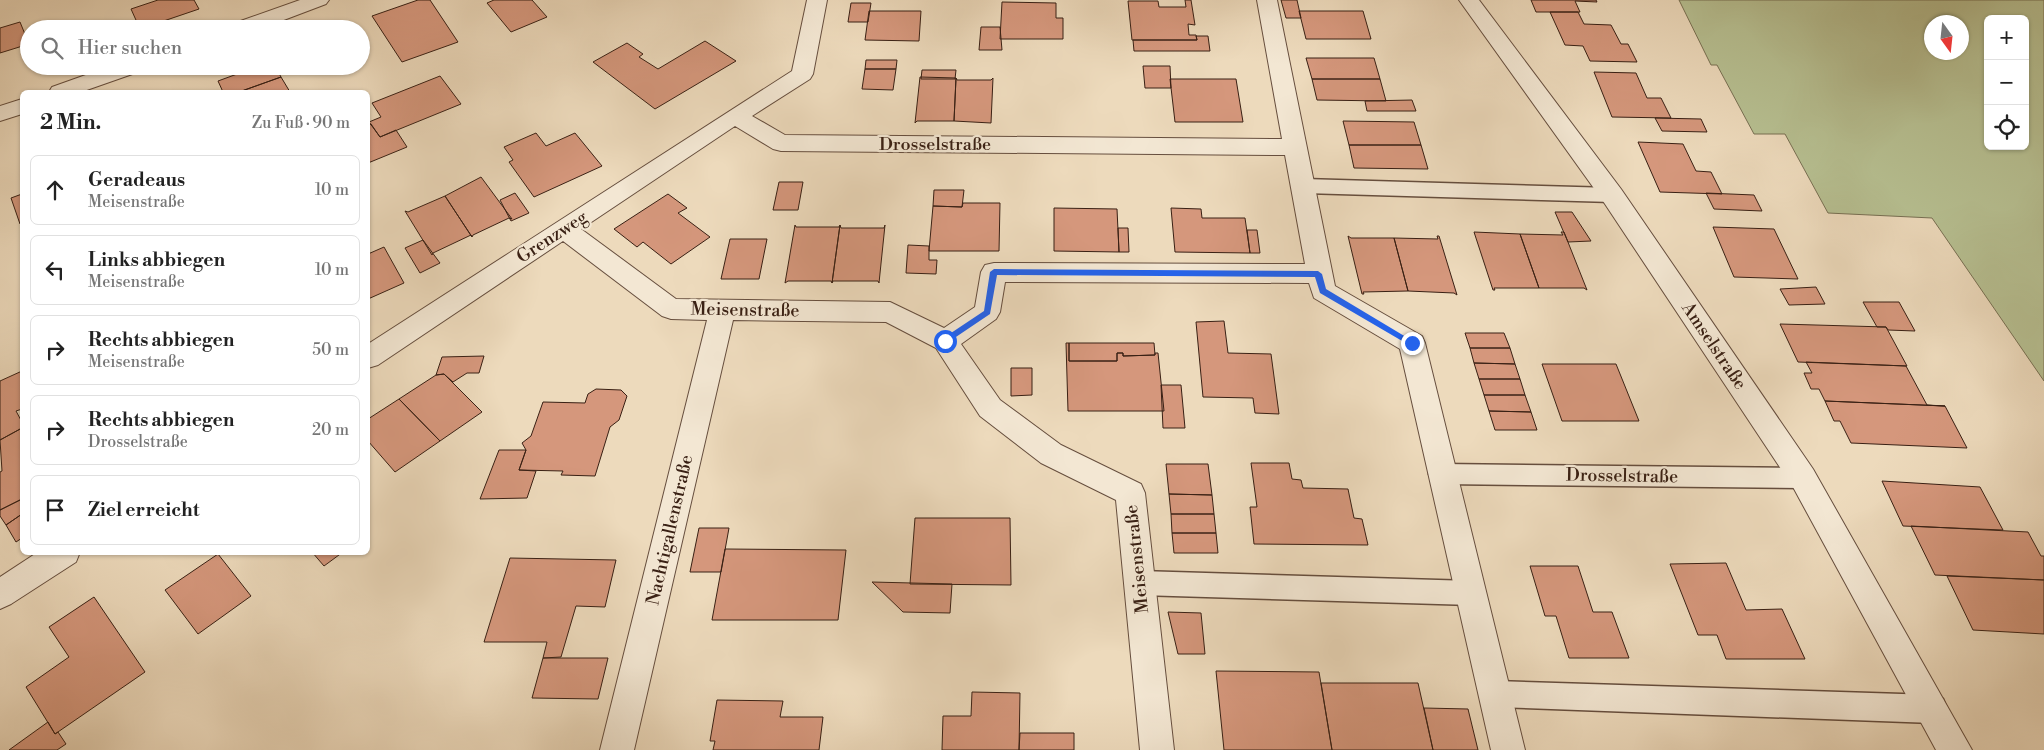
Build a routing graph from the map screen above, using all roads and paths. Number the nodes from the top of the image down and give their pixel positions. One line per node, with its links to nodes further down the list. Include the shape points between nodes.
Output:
1 (319, 0): 5 (street)
2 (817, 0): 10 (street, via 802,74)
3 (1267, 0): 11 (street)
4 (1470, 0): 13 (street, Amselstraße)
5 (263, 20)
6 (108, 75): 7 (street)
7 (66, 90)
8 (20, 107): 9 (street)
9 (0, 114)
10 (735, 116): 11 (street, Drosselstraße, via 781,143); 14 (street, Grenzweg)
11 (1296, 147): 12 (street)
12 (1304, 186): 13 (lane); 15 (street)
13 (1612, 195): 20 (street, Amselstraße)
14 (564, 229): 16 (street, Meisenstraße, via 671,309); 18 (street, Grenzweg)
15 (1318, 274): 17 (street, via 994,272 988,312); 19 (street, via 1323,290 1412,343)
16 (722, 311): 17 (street, Meisenstraße, via 890,312); 27 (street, Nachtigallenstraße)
17 (945, 341): 22 (street, Meisenstraße, via 990,408 1052,454 1130,493)
18 (370, 357)
19 (1441, 474): 20 (lane, Drosselstraße); 23 (street)
20 (1803, 478): 26 (street, Amselstraße)
21 (60, 555): 24 (street)
22 (1140, 583): 23 (lane); 28 (street, Meisenstraße)
23 (1472, 593): 25 (street)
24 (0, 594)
25 (1496, 694): 26 (lane); 29 (street)
26 (1933, 709): 30 (street, Amselstraße)
27 (617, 750)
28 (1157, 750)
29 (1508, 750)
30 (1955, 750)

